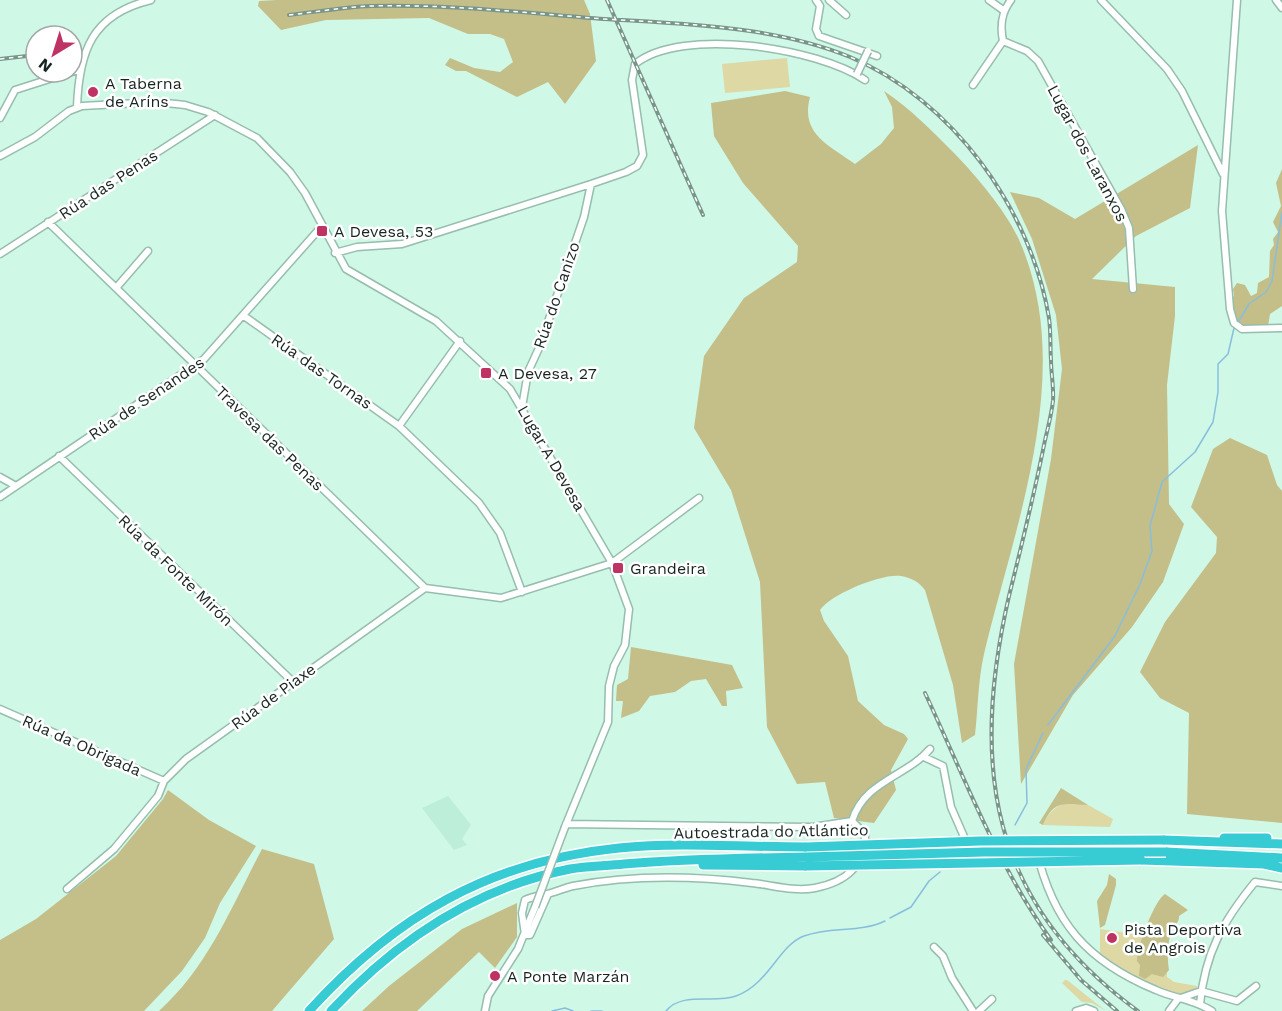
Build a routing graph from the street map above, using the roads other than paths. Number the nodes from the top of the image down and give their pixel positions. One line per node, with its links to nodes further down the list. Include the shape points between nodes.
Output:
1 (151, 0): 9 (street)
2 (816, 0): 14 (street, via 820,6 816,29 819,36)
3 (829, 0): 12 (street)
4 (989, 0): 11 (street)
5 (1011, 0): 11 (street)
6 (1101, 0): 26 (street, via 1167,69)
7 (1237, 0): 26 (street)
8 (1276, 0): 10 (street)
9 (136, 2): 15 (street, via 100,25)
10 (1282, 8)
11 (1003, 10): 13 (street)
12 (846, 15)
13 (1003, 41): 21 (street); 34 (street, Lugar dos Laranxos, via 1027,51 1038,61 1120,208 1129,228)
14 (868, 51): 16 (street); 17 (street, bridge)
15 (84, 54)
16 (877, 56)
17 (857, 74): 18 (street); 27 (street, via 821,60 759,46 683,46 646,54 635,64 632,80 643,155 637,166)
18 (865, 80)
19 (34, 84): 24 (street, via 15,90)
20 (79, 84): 22 (street)
21 (973, 85)
22 (77, 107): 23 (street, Lugar A Devesa, via 143,102 193,107); 25 (street)
23 (215, 115): 28 (street, Rúa das Penas); 29 (street, Lugar A Devesa, via 251,134 269,149 297,180)
24 (0, 118)
25 (0, 156)
26 (1223, 174): 36 (street, via 1226,271 1237,325)
27 (591, 184): 31 (street, via 402,244 357,247); 39 (street, Rúa do Canizo, via 584,218 528,372)
28 (48, 222): 32 (street, Rúa das Penas); 33 (street, Travesa das Penas)
29 (322, 226): 31 (street, Lugar A Devesa); 35 (street, Rúa de Senandes)
30 (148, 251): 33 (street)
31 (335, 253): 37 (street, Lugar A Devesa, via 355,276 430,317)
32 (0, 254)
33 (116, 288): 38 (street, Travesa das Penas)
34 (1133, 289)
35 (244, 316): 38 (street, Rúa de Senandes); 40 (street, Rúa das Tornas)
36 (1282, 327)
37 (460, 341): 39 (street, Lugar A Devesa, via 504,382); 40 (street)
38 (195, 366): 41 (street, Rúa de Senandes); 47 (street, Travesa das Penas)
39 (522, 407): 46 (street, Lugar A Devesa)
40 (399, 426): 48 (street, Rúa das Tornas, via 478,503 500,533)
41 (59, 456): 43 (street, Rúa de Senandes); 49 (street, Rúa da Fonte Mirón)
42 (0, 477): 43 (street)
43 (16, 486): 44 (street, Rúa de Senandes)
44 (0, 497)
45 (699, 498): 46 (street)
46 (612, 562): 48 (street); 55 (street, Lugar A Devesa, via 629,609 626,645 614,666 609,686 608,722 603,737)
47 (425, 588): 48 (street, via 501,598); 49 (street, Rúa de Piaxe)
48 (522, 592)
49 (293, 682): 53 (street, Rúa de Piaxe, via 186,759)
50 (0, 709): 53 (street, Rúa da Obrigada)
51 (930, 749): 52 (street)
52 (924, 757): 54 (street, via 878,785 855,811); 70 (street, via 943,766 951,807 968,846 1036,849 1065,924 1098,958)
53 (164, 781): 63 (street, Rúa de Piaxe, via 158,796 114,849)
54 (852, 821): 55 (street, via 813,827); 64 (street, via 865,834 866,851 855,870 815,888 655,879 574,886)
55 (566, 825): 65 (street, Lugar A Devesa, bridge)
56 (1282, 838): 57 (highway)
57 (1176, 840): 58 (highway, Autoestrada do Atlántico); 74 (highway, Autoestrada do Atlántico, bridge, via 621,848 521,867 430,906 351,967)
58 (1282, 844)
59 (1282, 858): 60 (highway, Autoestrada do Atlántico, bridge, via 1166,852 919,853)
60 (806, 862): 61 (highway, bridge, via 1141,860); 75 (highway, Autoestrada do Atlántico, via 662,861 570,869 517,884 468,903 398,947)
61 (1282, 868)
62 (1282, 886): 68 (street, via 1255,882 1230,915 1212,949)
63 (68, 889)
64 (548, 894): 65 (street, via 530,935); 65 (street, via 525,900)
65 (525, 935): 73 (street, via 490,992)
66 (934, 947): 76 (street, via 944,956 951,978)
67 (1256, 986): 68 (street, via 1237,1001)
68 (1201, 991): 70 (street); 71 (street)
69 (993, 999): 77 (street)
70 (1178, 999): 71 (street); 72 (street)
71 (1200, 1004): 80 (street)
72 (1170, 1009)
73 (485, 1010)
74 (309, 1011)
75 (331, 1011)
76 (973, 1011)
77 (979, 1011)
78 (1076, 1011): 79 (street)
79 (1094, 1011)
80 (1212, 1011)

